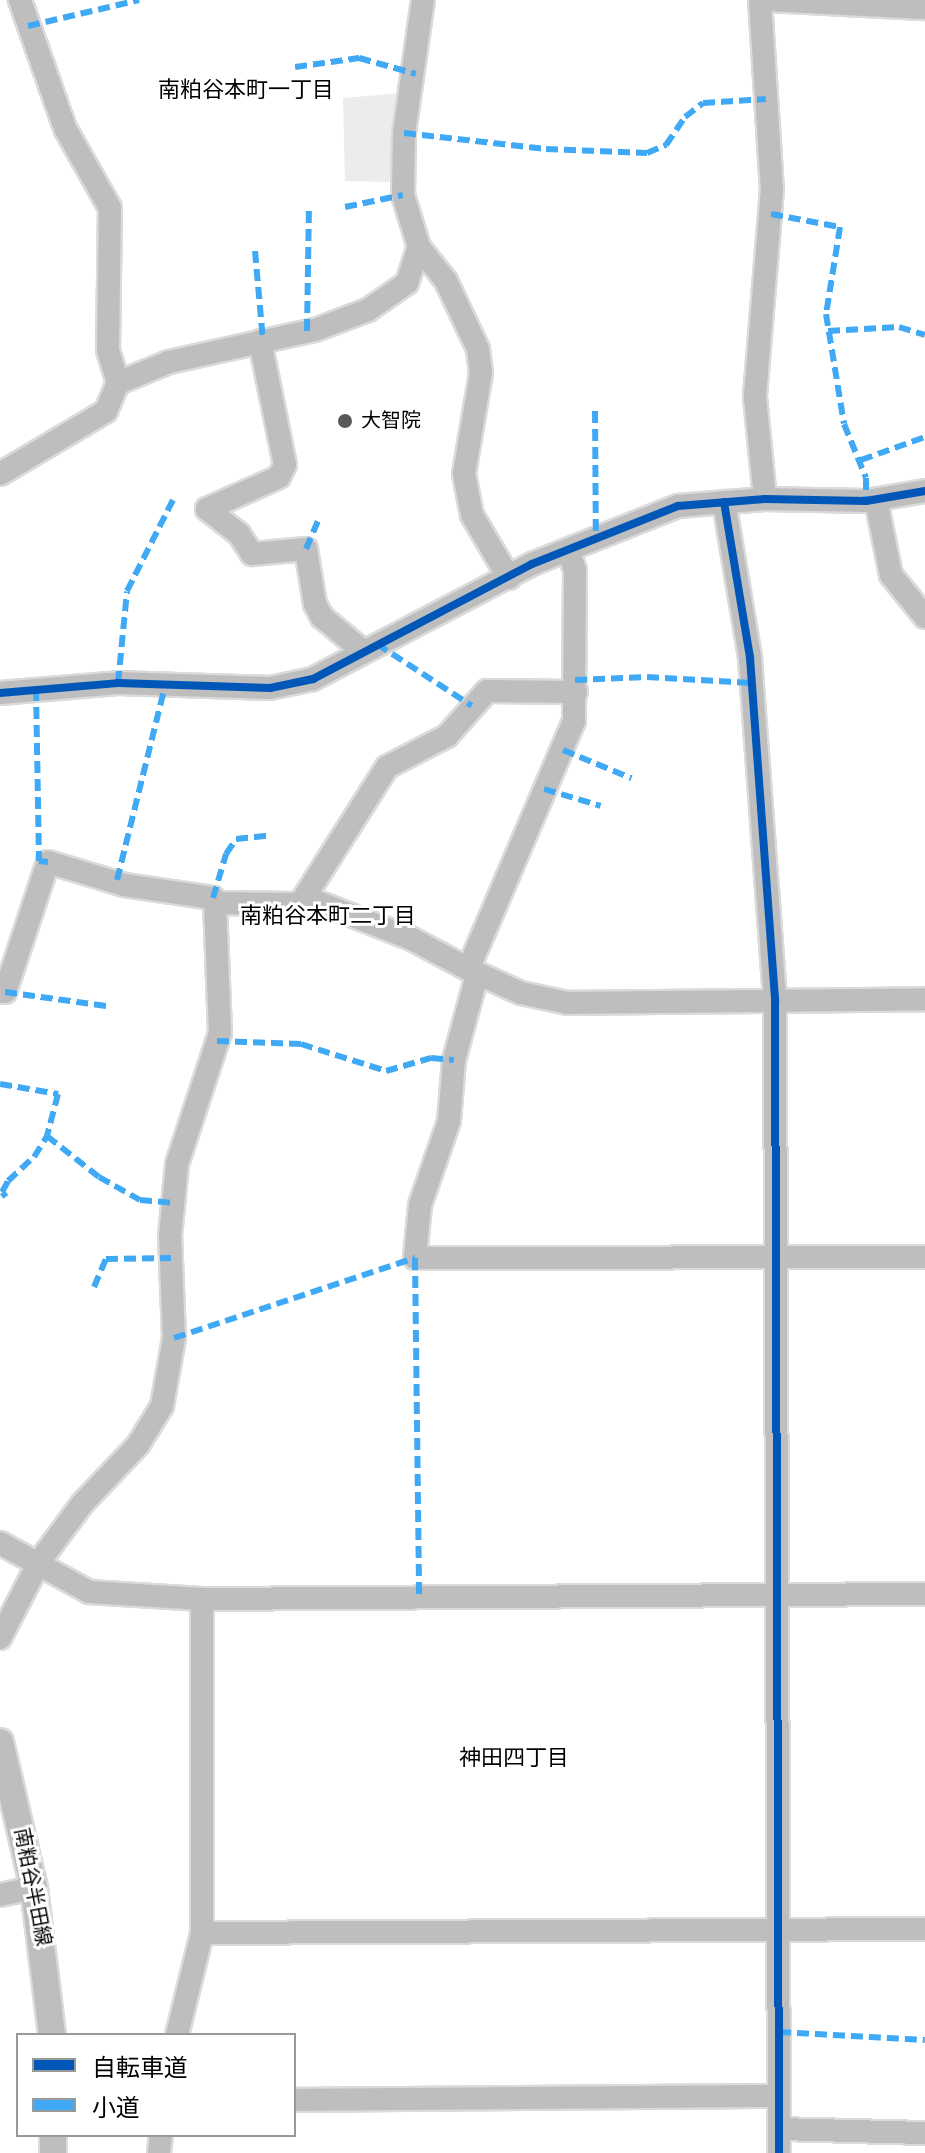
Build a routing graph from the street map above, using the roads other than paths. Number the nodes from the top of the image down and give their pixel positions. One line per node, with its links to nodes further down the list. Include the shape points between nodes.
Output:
1 (20, 0): 8 (street, via 65,128 110,208 108,350)
2 (423, 0): 6 (street, via 404,133 403,195)
3 (760, 0): 11 (street, via 772,189 755,397)
4 (770, 0): 5 (street)
5 (925, 8)
6 (419, 247): 7 (street, via 407,283 368,310 315,330); 15 (street, via 446,281 478,349 481,373 464,474 472,515)
7 (260, 341): 8 (street, via 169,362); 17 (street, via 285,465 279,477 207,509 239,534 252,554 306,549 322,617)
8 (118, 383): 9 (street, via 106,411)
9 (0, 474)
10 (925, 491): 12 (street)
11 (765, 499): 12 (street); 13 (street)
12 (876, 500): 16 (street, via 891,575)
13 (724, 502): 14 (street, via 678,506); 25 (street, via 750,658)
14 (569, 551): 15 (street); 18 (street, via 575,571)
15 (509, 578): 17 (street)
16 (925, 617)
17 (363, 651): 19 (street, via 313,679 270,688 118,683)
18 (576, 692): 20 (street, via 487,691 447,736 387,767); 22 (street, via 574,721)
19 (0, 693)
20 (302, 901): 21 (street); 22 (street, via 315,901 412,939)
21 (215, 903): 23 (street, via 213,898 124,885 48,862 5,992); 29 (street, via 220,1033 177,1164 170,1236 174,1338 164,1396 138,1445 82,1504)
22 (472, 972): 25 (street, via 568,1003); 27 (street, via 454,1060 449,1121 420,1205 415,1258)
23 (0, 991)
24 (925, 999): 25 (street)
25 (775, 1001): 27 (street)
26 (925, 1257): 27 (street)
27 (778, 1258): 30 (street)
28 (0, 1543): 29 (street)
29 (39, 1562): 32 (street, via 89,1592); 33 (street)
30 (777, 1594): 31 (street); 32 (street); 38 (street)
31 (925, 1594)
32 (202, 1599): 39 (street)
33 (0, 1638)
34 (0, 1742): 35 (main road, 南粕谷半田線)
35 (34, 1888): 36 (street); 40 (main road, 南粕谷半田線)
36 (0, 1895)
37 (925, 1929): 38 (street)
38 (778, 1932): 39 (street); 42 (street)
39 (202, 1933): 41 (street)
40 (52, 2033)
41 (177, 2033)
42 (779, 2096): 43 (street); 44 (street)
43 (296, 2100)
44 (780, 2129): 45 (street); 46 (street)
45 (925, 2133)
46 (779, 2153)

